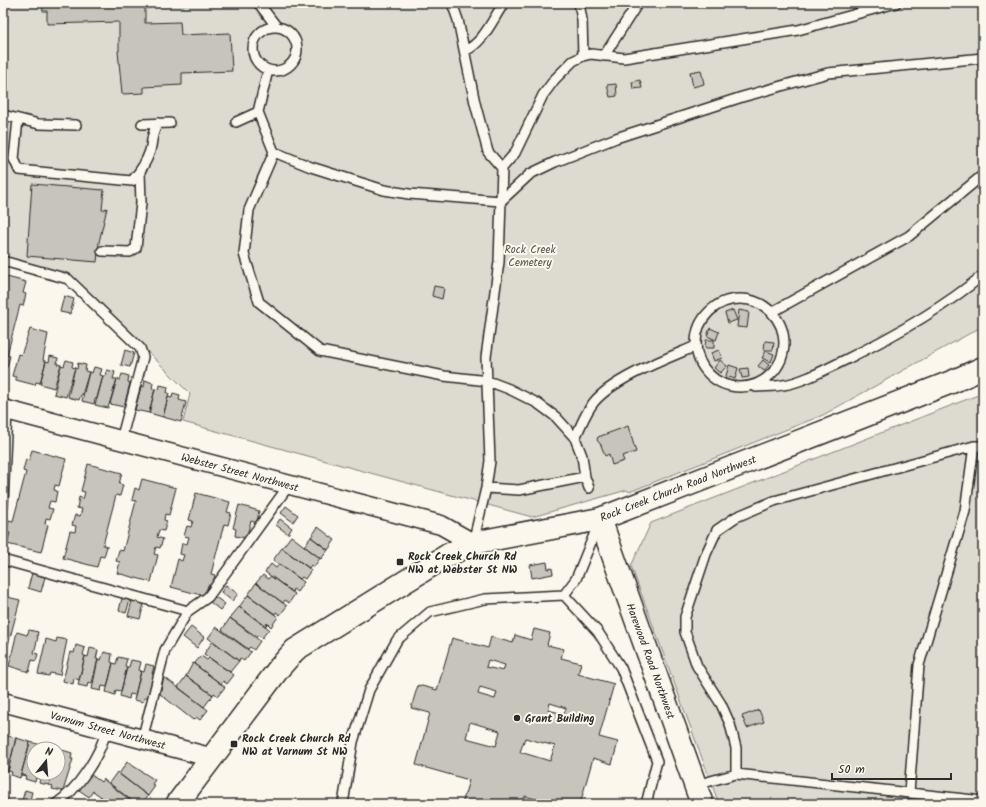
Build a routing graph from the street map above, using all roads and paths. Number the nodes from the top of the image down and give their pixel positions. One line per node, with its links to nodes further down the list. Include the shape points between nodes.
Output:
1 (256, 3): 8 (lane)
2 (452, 3): 9 (lane)
3 (504, 3): 9 (lane, via 480,39)
4 (578, 3): 10 (lane, via 582,20)
5 (638, 3): 11 (lane)
6 (896, 3): 7 (lane)
7 (874, 6): 11 (lane, via 798,30 624,58)
8 (276, 26): 13 (lane, via 262,30 254,42 253,49 257,62); 13 (lane, via 290,32 295,38 298,53 295,60 284,70)
9 (465, 51): 23 (lane, via 488,152)
10 (583, 56): 11 (lane); 23 (lane, via 573,61 554,79 543,95 515,153)
11 (604, 56)
12 (983, 58): 26 (lane, via 828,73 742,97 616,138 556,162 530,174)
13 (268, 70): 14 (lane)
14 (258, 112): 17 (lane); 22 (lane)
15 (3, 115): 16 (lane)
16 (18, 118): 21 (lane, via 39,124); 24 (lane, via 14,159 19,170 132,181)
17 (236, 122)
18 (158, 123): 19 (lane); 20 (lane); 24 (lane, via 152,132 150,149)
19 (170, 123)
20 (142, 124)
21 (76, 126)
22 (274, 152): 26 (lane, via 311,167 384,190); 33 (lane, via 249,210 244,254 259,302 320,351 436,375)
23 (502, 168): 26 (lane)
24 (140, 172): 27 (lane, via 141,203 136,248 130,252)
25 (983, 175): 30 (lane, via 909,236)
26 (501, 201): 33 (lane, via 500,262 486,357)
27 (102, 251)
28 (3, 261): 37 (lane, via 68,279 140,348 143,353 142,361)
29 (983, 275): 34 (lane, via 925,317 818,373 784,385)
30 (772, 312): 31 (lane, via 764,305 753,301 737,299 722,303 702,319 697,330); 34 (lane, via 782,329 782,360 771,376)
31 (696, 346): 34 (lane, via 701,364 716,381 739,388); 36 (lane, via 612,387 595,401 585,415)
32 (983, 368): 44 (street, Rock Creek Church Road Northwest)
33 (488, 381): 36 (lane, via 536,403 556,417); 41 (lane, via 490,461)
34 (748, 387)
35 (5, 410): 37 (street, Webster Street Northwest); 43 (lane)
36 (575, 438): 39 (lane, via 582,456)
37 (121, 440): 40 (street, Webster Street Northwest)
38 (979, 446): 53 (lane, via 774,501 736,517 717,530 706,554 685,617 685,632 697,666 721,704 730,724 736,748); 54 (lane, via 965,511 919,665)
39 (584, 477): 41 (lane, via 519,490); 42 (lane)
40 (289, 485): 45 (street, Webster Street Northwest, via 441,525); 48 (lane, via 208,597)
41 (486, 488): 45 (lane)
42 (589, 488)
43 (3, 505)
44 (600, 519): 45 (street, Rock Creek Church Road Northwest); 47 (lane, via 576,579); 55 (street, Harewood Road Northwest)
45 (473, 543): 52 (street, Rock Creek Church Road Northwest, via 448,555 299,647 280,667)
46 (3, 560): 48 (lane)
47 (564, 595): 59 (lane, via 485,599 430,612 397,640 369,690 354,742); 60 (lane, via 598,632 621,668 657,761)
48 (188, 611): 51 (lane, via 165,650)
49 (3, 702): 50 (street, Varnum Street Northwest)
50 (106, 730): 51 (street, Varnum Street Northwest); 57 (lane, via 102,746 93,761 76,785)
51 (142, 740): 52 (street, Varnum Street Northwest)
52 (212, 758): 58 (street, Rock Creek Church Road Northwest)
53 (736, 774): 54 (lane); 55 (lane)
54 (909, 793): 56 (lane)
55 (699, 795)
56 (983, 801)
57 (56, 804)
58 (177, 804)
59 (343, 804)
60 (646, 804)

